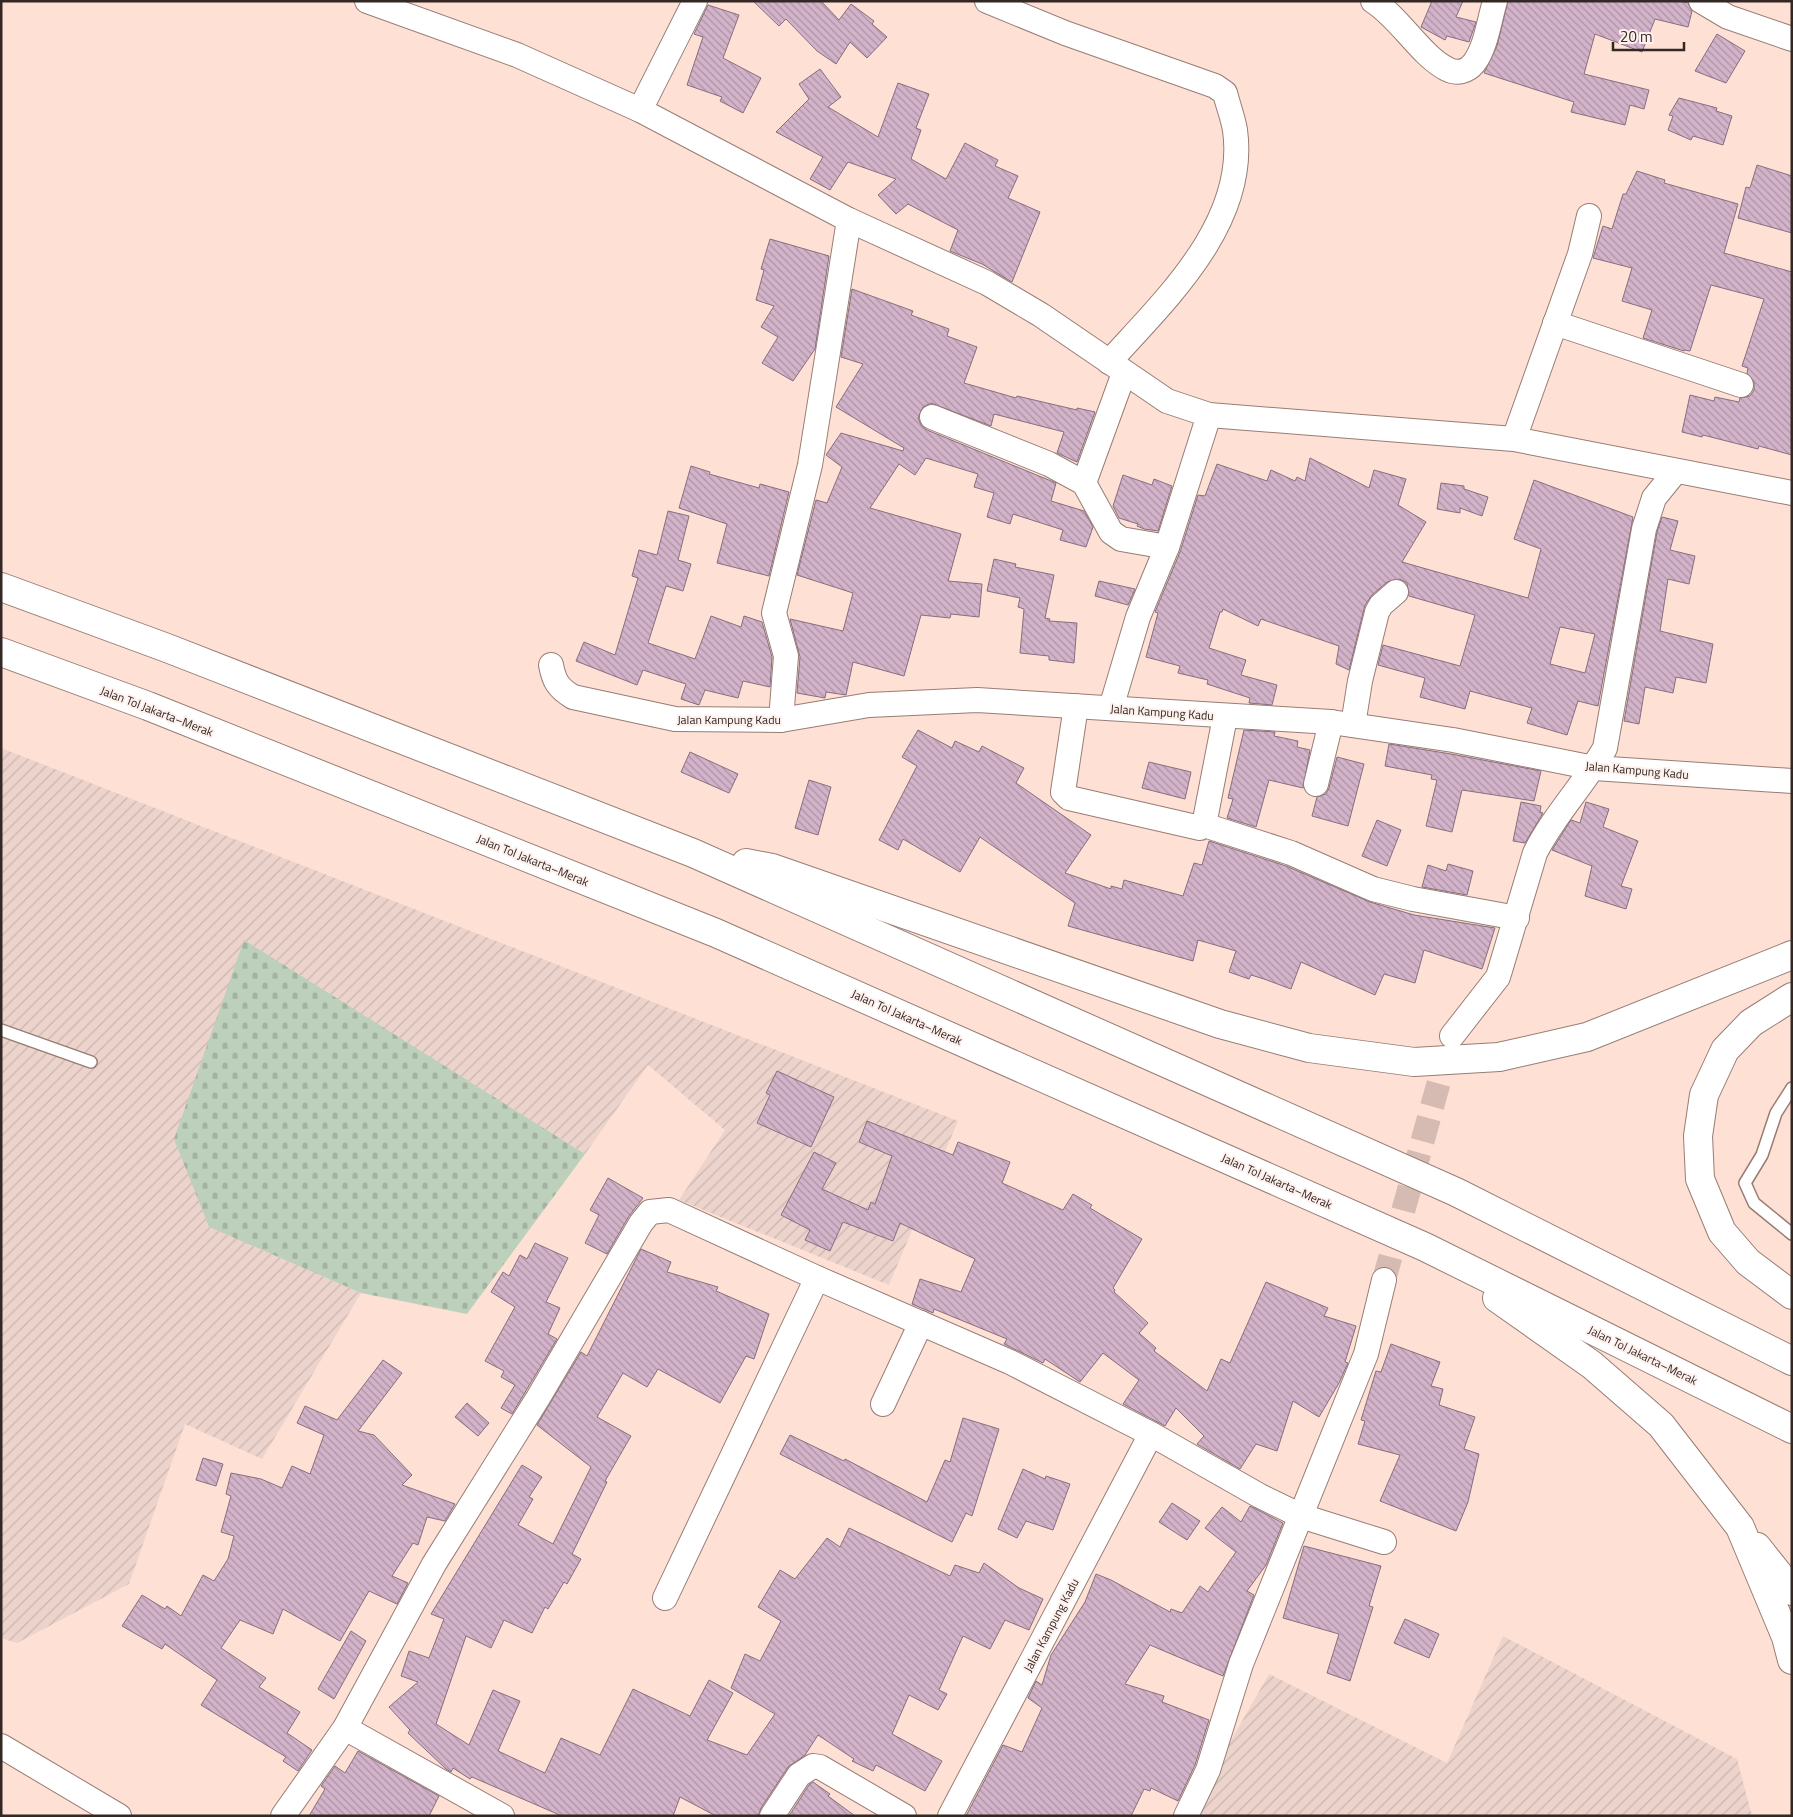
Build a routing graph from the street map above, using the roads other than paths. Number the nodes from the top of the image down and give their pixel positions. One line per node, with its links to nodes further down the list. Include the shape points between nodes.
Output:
1 (367, 1): 8 (street, via 517,55)
2 (695, 1): 8 (street)
3 (987, 1): 12 (street, via 1065,33 1215,86 1225,93 1235,129 1236,152 1224,208 1214,232 1182,281)
4 (1373, 1): 5 (street, via 1445,68 1459,72 1474,63)
5 (1495, 1)
6 (1701, 1): 7 (street, via 1728,17)
7 (1792, 39)
8 (640, 110): 10 (street)
9 (1589, 216): 11 (street, via 1580,254)
10 (848, 220): 12 (street, via 987,283 1041,315); 28 (street, via 810,465 774,613 786,656)
11 (1555, 323): 13 (street); 16 (street)
12 (1116, 368): 14 (street, via 1167,401); 18 (street)
13 (1741, 385)
14 (1209, 415): 16 (street); 20 (street)
15 (932, 417): 18 (street, via 1049,464)
16 (1514, 439): 17 (street)
17 (1676, 471): 19 (street); 30 (street, via 1654,498 1649,512 1605,748)
18 (1084, 483): 20 (street, via 1111,532 1120,539)
19 (1790, 487)
20 (1168, 547): 26 (street, via 1138,617)
21 (1, 587): 34 (highway, via 167,648)
22 (1396, 592): 29 (street, via 1377,612 1360,681)
23 (1, 652): 43 (highway, Jalan Tol Jakarta–Merak, via 148,706 716,933)
24 (550, 665): 28 (street, Jalan Kampung Kadu, via 554,681 561,690 573,697 624,710 675,719)
25 (1076, 706): 26 (street, Jalan Kampung Kadu); 28 (street, Jalan Kampung Kadu, via 977,700 879,704); 33 (street, via 1063,792 1069,798 1200,828)
26 (1111, 708): 27 (street, Jalan Kampung Kadu)
27 (1225, 717): 29 (street, Jalan Kampung Kadu); 33 (street)
28 (781, 720)
29 (1342, 723): 30 (street, Jalan Kampung Kadu, via 1453,740); 32 (street)
30 (1594, 768): 31 (street, Jalan Kampung Kadu); 35 (street, via 1542,839)
31 (1792, 781)
32 (1316, 784)
33 (1204, 825): 35 (street, via 1292,853 1374,889)
34 (693, 853): 36 (highway, via 772,868 1220,1024 1309,1048 1414,1062 1499,1058 1588,1037); 48 (highway, via 1456,1192)
35 (1517, 918): 39 (street, via 1498,977)
36 (1792, 955)
37 (1792, 997): 46 (highway, via 1751,1023 1725,1050 1704,1094 1698,1136 1700,1178 1722,1232 1748,1262)
38 (1, 1030): 40 (lane)
39 (1452, 1036)
40 (91, 1062)
41 (1792, 1088): 42 (lane, via 1776,1113 1762,1155 1745,1183 1754,1203)
42 (1792, 1234)
43 (1425, 1247): 50 (highway, Jalan Tol Jakarta–Merak); 53 (highway, via 1592,1365 1661,1425)
44 (817, 1278): 47 (street); 56 (street); 58 (street, via 669,1210 650,1212 434,1564)
45 (1384, 1280): 52 (street, via 1366,1354)
46 (1792, 1295)
47 (921, 1323): 49 (street); 51 (street, via 1010,1362)
48 (1792, 1361)
49 (883, 1404)
50 (1792, 1429)
51 (1151, 1434): 52 (street); 65 (street, Jalan Kampung Kadu)
52 (1301, 1516): 54 (street); 66 (street, via 1241,1664 1208,1770)
53 (1740, 1527): 55 (highway); 57 (highway, via 1786,1637)
54 (1384, 1542)
55 (1792, 1591)
56 (665, 1598)
57 (1792, 1660)
58 (345, 1728): 61 (street); 62 (street)
59 (1, 1746): 60 (street)
60 (119, 1816)
61 (283, 1816)
62 (502, 1816)
63 (772, 1816): 64 (street, via 799,1775 813,1766)
64 (904, 1816)
65 (950, 1816)
66 (1186, 1816)

